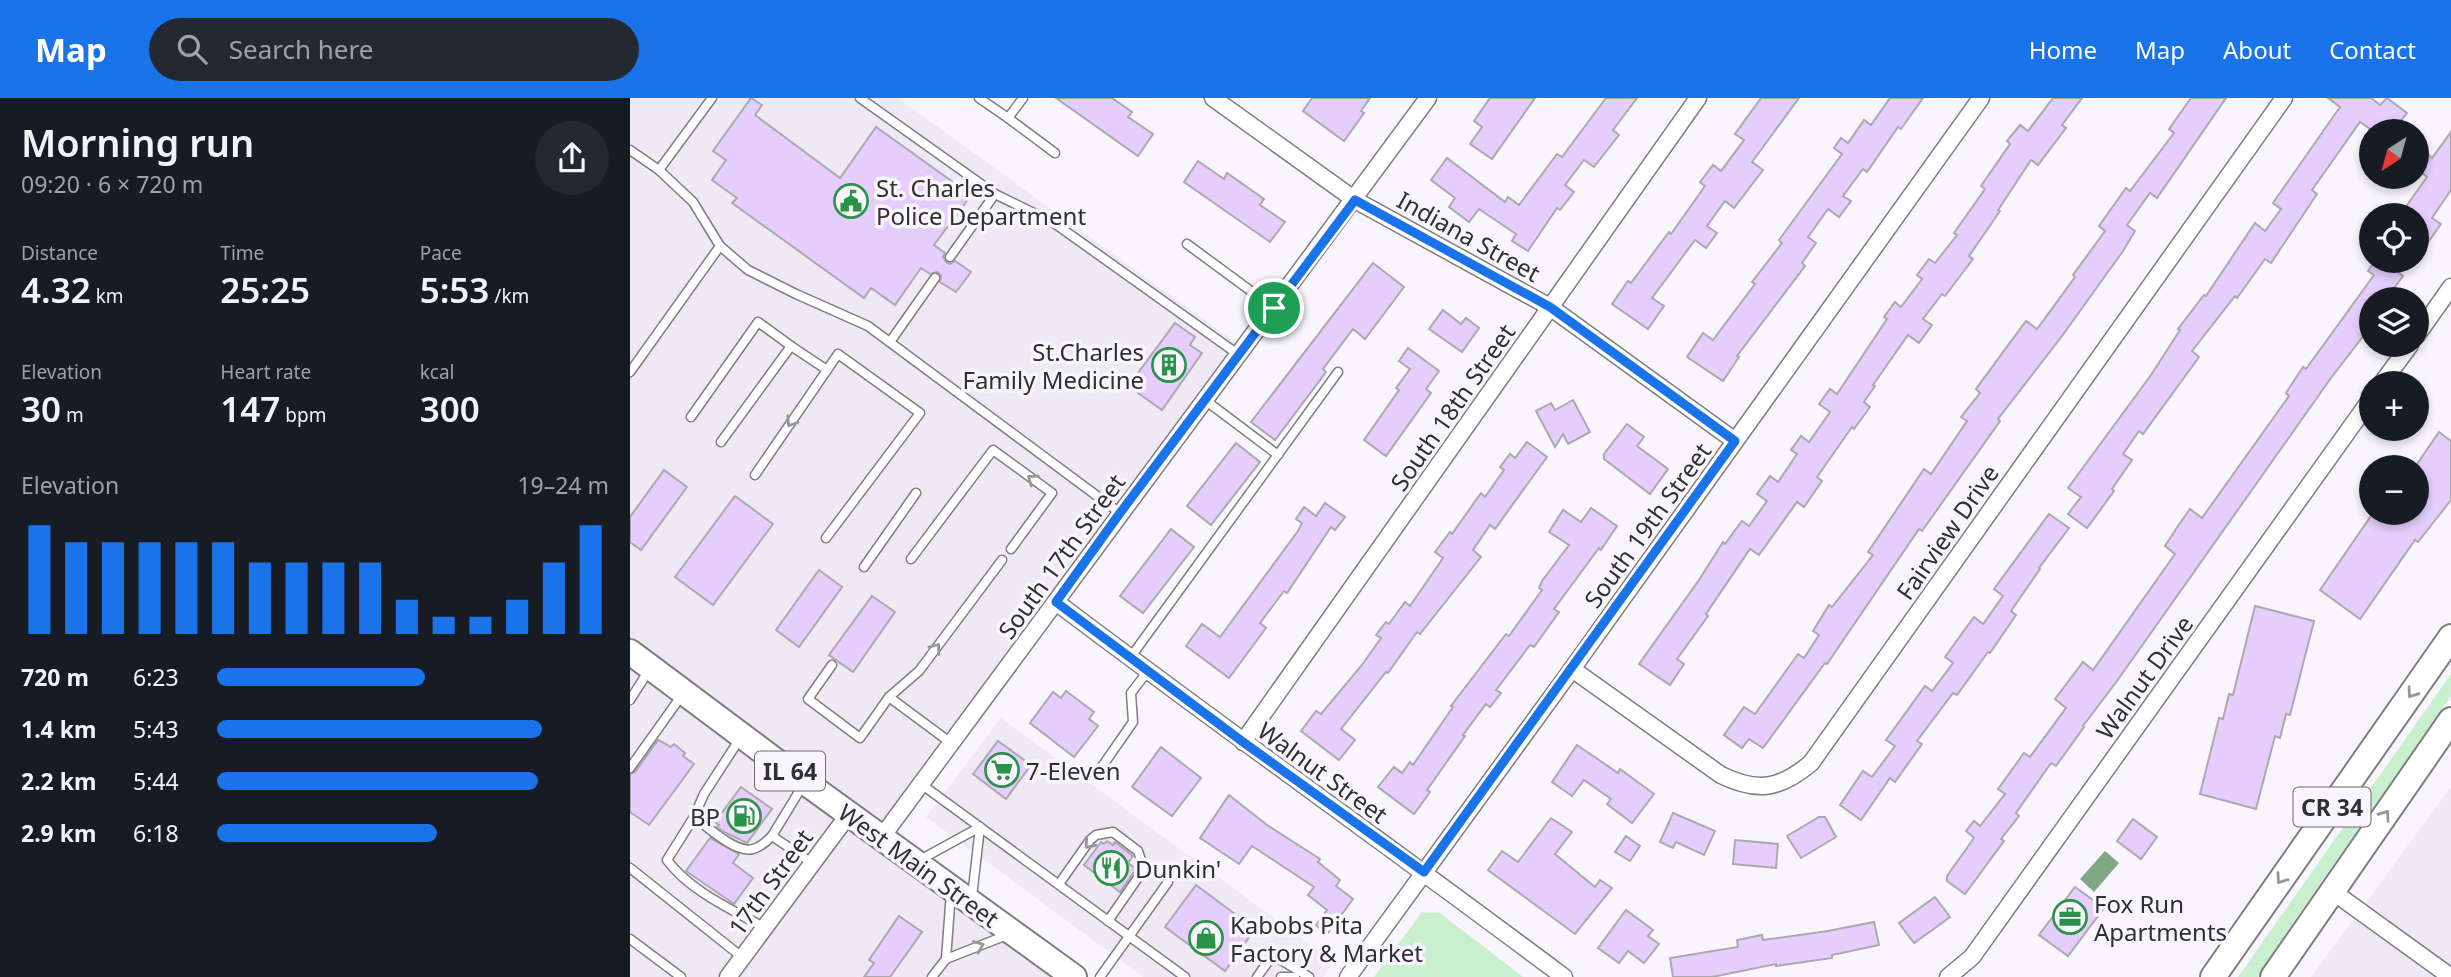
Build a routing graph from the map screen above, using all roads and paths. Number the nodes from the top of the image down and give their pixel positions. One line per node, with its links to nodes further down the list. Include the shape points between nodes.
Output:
1 (712, 98): 13 (lane)
2 (860, 98): 14 (lane)
3 (979, 98): 10 (lane)
4 (1023, 98): 10 (lane)
5 (1213, 98): 15 (street, Indiana Street)
6 (1429, 98): 15 (street, South 17th Street)
7 (1698, 98): 21 (street, South 18th Street)
8 (1981, 98): 33 (street, South 19th Street)
9 (2284, 98): 50 (street, Fairview Drive, via 1811,763 1794,777 1757,787 1721,775)
10 (1008, 118): 12 (lane)
11 (630, 150): 13 (lane)
12 (1055, 153)
13 (659, 170): 17 (lane, via 692,202)
14 (995, 194): 18 (lane); 26 (lane, via 1054,223)
15 (1355, 200): 21 (street, Indiana Street); 22 (street, South 17th Street)
16 (1186, 244): 22 (lane)
17 (720, 246): 24 (lane, via 748,270 868,326); 28 (lane)
18 (950, 257)
19 (935, 278): 24 (lane)
20 (2451, 287): 23 (street)
21 (1550, 307): 33 (street, Indiana Street); 57 (street, South 18th Street)
22 (1274, 308): 26 (street, South 17th Street)
23 (2429, 318)
24 (890, 342): 38 (lane)
25 (791, 346): 27 (lane); 32 (lane, via 758,322); 34 (lane)
26 (1239, 355): 30 (street, South 17th Street)
27 (827, 370): 36 (lane, one-way to 36); 39 (lane, via 838,354 920,413)
28 (630, 372)
29 (1338, 372): 35 (lane)
30 (1205, 400): 35 (lane); 38 (street, South 17th Street)
31 (2359, 416): 96 (street, Walnut Drive, via 1972,957)
32 (691, 417)
33 (1735, 441): 50 (street, South 19th Street)
34 (721, 442)
35 (1278, 455): 47 (lane)
36 (755, 474)
37 (916, 493): 43 (lane)
38 (1120, 513): 44 (street, South 17th Street)
39 (826, 538)
40 (1011, 548): 41 (lane, one-way to 41, via 1052,493 993,450)
41 (911, 559)
42 (1002, 560): 53 (lane, one-way to 42, via 919,671)
43 (864, 567)
44 (1056, 602): 47 (street, Walnut Street); 58 (street, South 17th Street)
45 (2451, 637): 97 (main road, CR 34, one-way to 97)
46 (630, 652): 49 (main road, West Main Street / IL 64)
47 (1130, 658): 51 (street, Walnut Street)
48 (832, 665): 53 (lane, via 808,699 860,737)
49 (651, 667): 52 (main road, West Main Street / IL 64); 54 (lane)
50 (1572, 669): 71 (street, South 19th Street)
51 (1148, 671): 57 (street, Walnut Street); 60 (lane, via 1131,693 1133,722)
52 (684, 692): 56 (main road, West Main Street / IL 64); 59 (lane)
53 (889, 697): 58 (lane)
54 (630, 700)
55 (2451, 720): 75 (main road, CR 34, one-way to 55)
56 (742, 735): 61 (main road, West Main Street / IL 64); 64 (lane)
57 (1243, 742): 71 (street, Walnut Street)
58 (951, 743): 62 (street, South 17th Street)
59 (630, 768)
60 (1101, 768)
61 (805, 782): 63 (main road, West Main Street / IL 64); 66 (lane)
62 (921, 784): 65 (lane); 67 (street, South 17th Street)
63 (849, 814): 67 (main road, West Main Street / IL 64); 68 (street, 17th Street)
64 (694, 817): 66 (lane, via 740,850 752,850); 78 (lane, via 667,860 675,872 709,896)
65 (980, 827): 69 (lane); 73 (lane); 76 (lane)
66 (772, 836): 68 (lane)
67 (881, 838): 69 (main road, West Main Street / IL 64)
68 (812, 863): 78 (street, 17th Street)
69 (915, 863): 74 (main road, West Main Street / IL 64)
70 (630, 867): 82 (lane)
71 (1424, 872): 94 (street, South 19th Street); 95 (street, Walnut Street)
72 (1168, 882): 80 (lane)
73 (1059, 884): 77 (lane); 77 (lane, one-way to 73, via 1144,869 1138,851 1113,832 1090,840)
74 (951, 889): 76 (main road, West Main Street / IL 64); 83 (lane)
75 (2332, 891): 98 (main road, CR 34); 99 (street)
76 (972, 903): 79 (main road, West Main Street / IL 64)
77 (1108, 921): 80 (lane)
78 (765, 928): 82 (street, 17th Street)
79 (1013, 933): 83 (lane, one-way to 79); 87 (main road, West Main Street / IL 64)
80 (1129, 936): 88 (lane); 89 (lane)
81 (630, 939): 85 (lane)
82 (742, 957): 86 (street, 17th Street)
83 (946, 959): 84 (lane)
84 (938, 975)
85 (681, 977)
86 (728, 977)
87 (1074, 977)
88 (1100, 977)
89 (1185, 977)
90 (1257, 977): 93 (lane, via 1273,955)
91 (1282, 977): 92 (lane)
92 (1295, 977)
93 (1309, 977)
94 (1348, 977)
95 (1564, 977)
96 (1948, 977)
97 (2213, 977)
98 (2273, 977)
99 (2451, 977)

